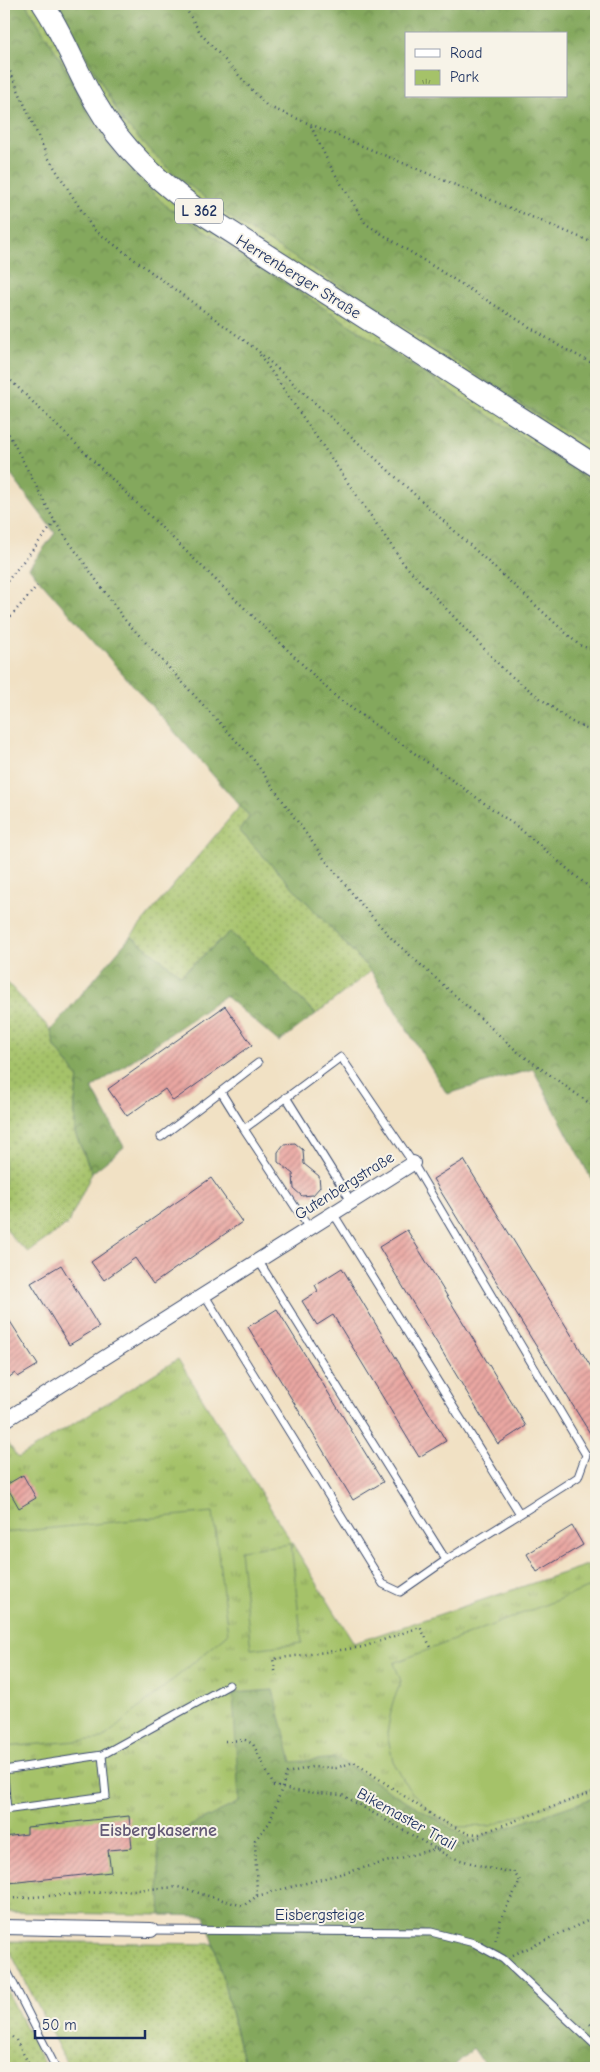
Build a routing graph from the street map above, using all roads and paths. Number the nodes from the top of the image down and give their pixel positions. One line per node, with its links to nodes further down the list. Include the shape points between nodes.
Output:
1 (44, 4): 10 (main road, Herrenberger Straße / L 362, via 94,101 112,129 147,170 203,214)
2 (183, 4): 4 (path, via 200,34 267,106)
3 (4, 64): 6 (path, via 46,154 93,229)
4 (310, 124): 5 (path); 7 (path, via 329,164 366,224 561,347)
5 (596, 244)
6 (257, 350): 15 (path, via 579,645); 16 (path, via 404,564 506,672 570,721)
7 (596, 365)
8 (4, 374): 17 (path, via 336,697 519,828)
9 (4, 425): 11 (path)
10 (596, 466)
11 (55, 522): 12 (path); 21 (path, via 124,619 253,759 322,856 393,940 518,1052)
12 (4, 586)
13 (37, 586): 14 (path)
14 (4, 624)
15 (596, 651)
16 (596, 734)
17 (596, 893)
18 (258, 1063): 19 (lane)
19 (221, 1092): 22 (lane); 23 (lane)
20 (286, 1097): 22 (lane); 24 (lane, via 341,1056); 25 (lane)
21 (596, 1108)
22 (244, 1129): 27 (lane)
23 (162, 1137)
24 (412, 1162): 25 (street, Gutenbergstraße); 31 (lane, Gutenbergstraße, via 586,1455 578,1477)
25 (351, 1201): 26 (street, Gutenbergstraße)
26 (333, 1213): 27 (street, Gutenbergstraße); 31 (lane)
27 (310, 1228): 28 (street, Gutenbergstraße)
28 (258, 1260): 29 (street, Gutenbergstraße); 32 (lane)
29 (204, 1294): 30 (street, Gutenbergstraße); 32 (lane, via 383,1584 400,1592)
30 (4, 1421)
31 (520, 1514): 32 (lane)
32 (446, 1560)
33 (432, 1649): 34 (path, via 420,1627 363,1647 273,1659)
34 (276, 1676)
35 (229, 1685): 37 (lane)
36 (226, 1741): 40 (path, via 245,1740 253,1744 274,1786)
37 (102, 1755): 38 (lane); 42 (lane, via 106,1796)
38 (4, 1770)
39 (4, 1776): 42 (lane)
40 (282, 1788): 41 (path, via 287,1773 312,1767 336,1768 354,1762 438,1819 467,1833 478,1834); 44 (path, Bikemaster Trail, via 342,1795); 45 (path, via 270,1822 255,1840)
41 (596, 1791)
42 (5, 1810)
43 (480, 1837): 44 (path)
44 (435, 1848): 45 (path); 50 (path, Bikemaster Trail, via 458,1859 503,1872 514,1871 520,1881 502,1918)
45 (257, 1896): 46 (path, via 243,1906 178,1887)
46 (4, 1899)
47 (596, 1916): 51 (path)
48 (4, 1927): 49 (street, Eisbergsteige)
49 (151, 1930): 50 (lane, Eisbergsteige, via 431,1932 474,1943)
50 (493, 1954): 51 (lane, Eisbergsteige)
51 (503, 1960): 54 (lane, Eisbergsteige)
52 (4, 1966): 56 (lane)
53 (4, 2031): 55 (path, via 16,2040)
54 (596, 2046)
55 (31, 2068)
56 (56, 2068)

